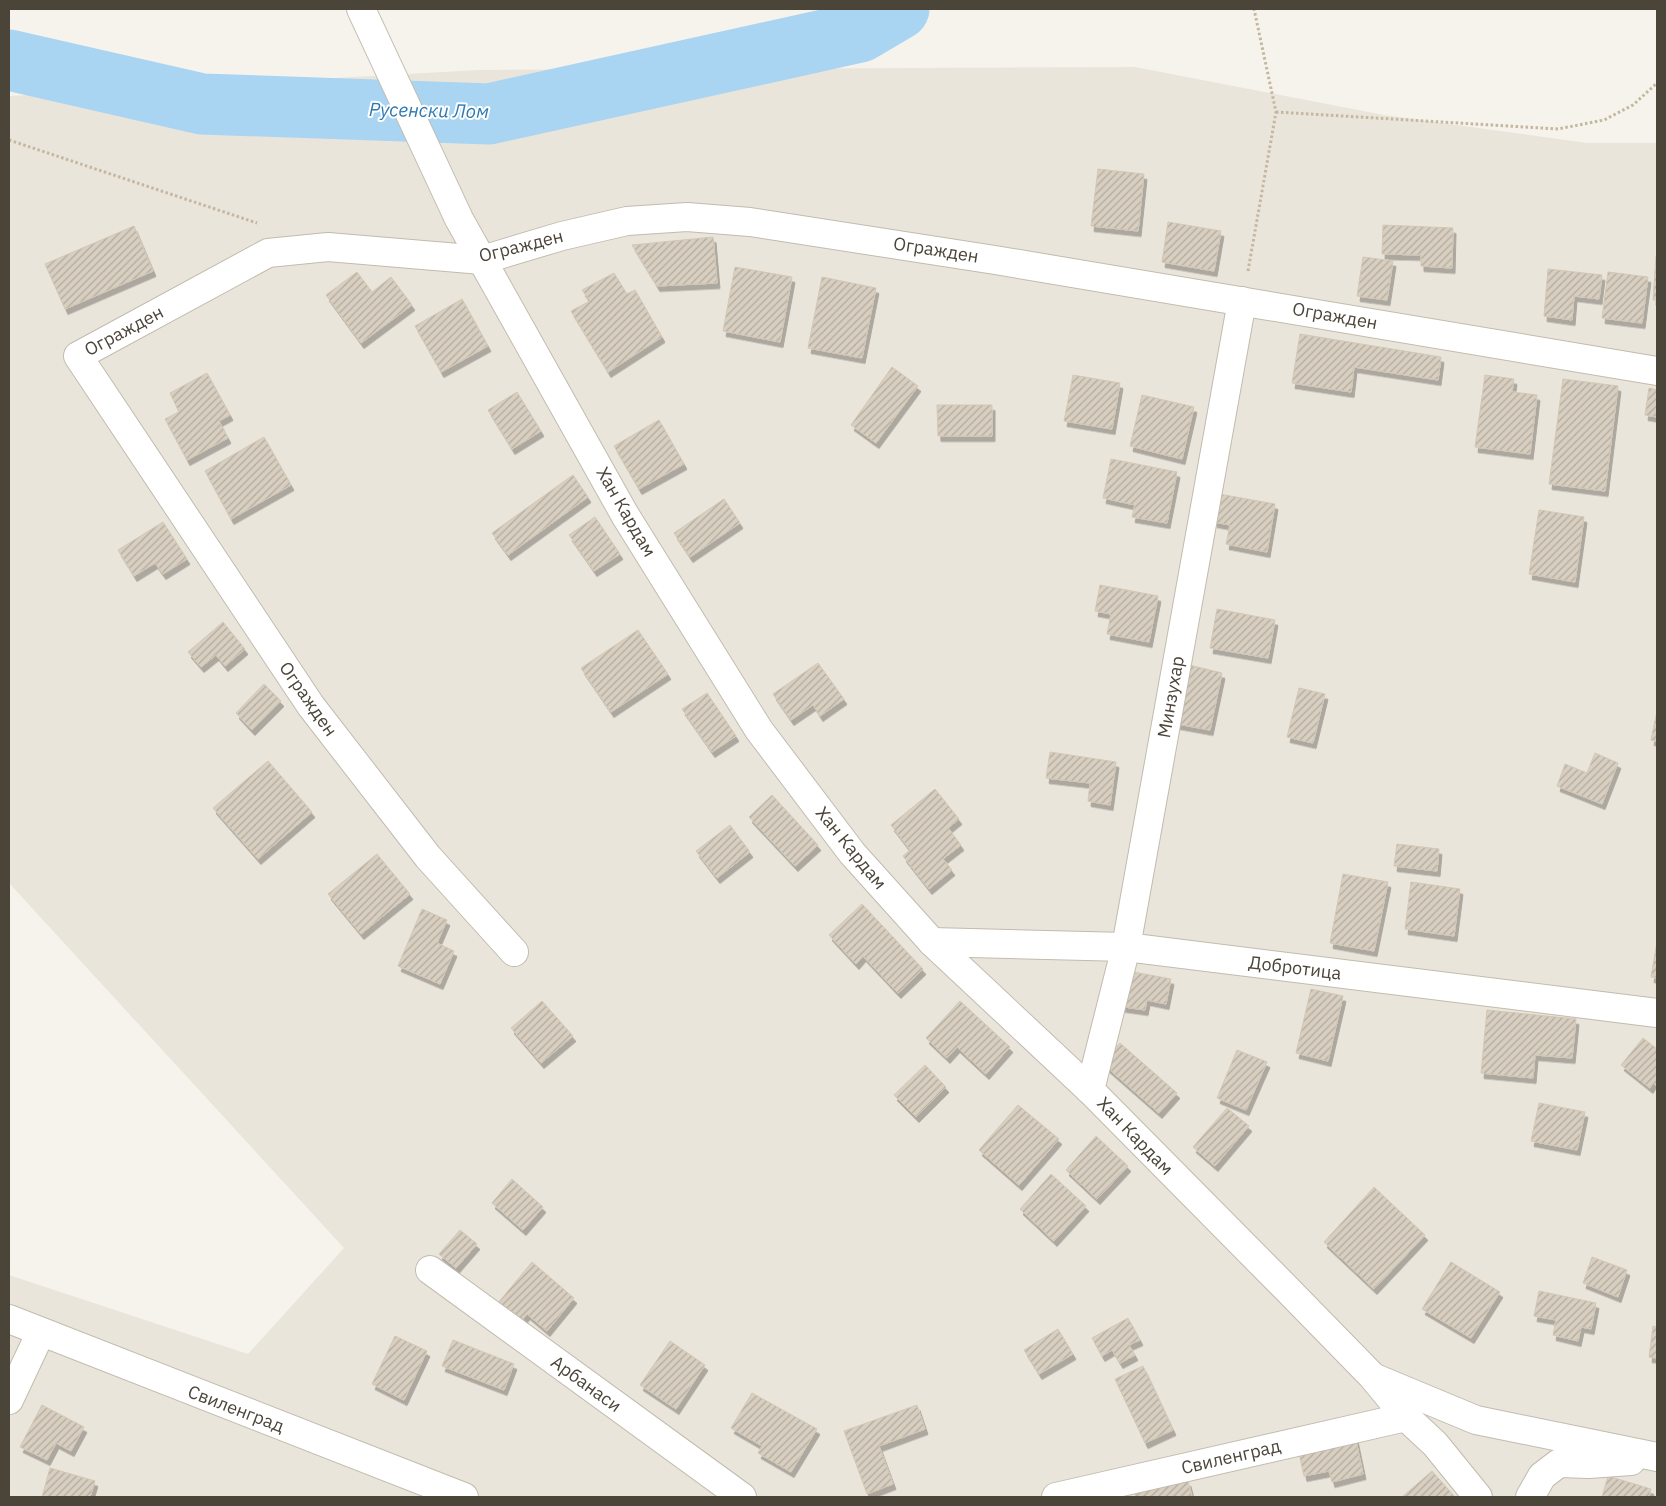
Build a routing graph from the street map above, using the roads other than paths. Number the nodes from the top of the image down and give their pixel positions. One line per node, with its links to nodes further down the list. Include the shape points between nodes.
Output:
1 (361, 9): 2 (street, Хан Кардам, via 459,219)
2 (482, 260): 3 (street, Огражден, via 627,221 687,218 750,222); 5 (street, Хан Кардам, via 625,514 758,730 852,853); 7 (street, Огражден, via 328,246 268,253 78,356 311,706 428,857)
3 (1242, 301): 4 (street, Огражден); 6 (street, Минзухар)
4 (1657, 371)
5 (932, 942): 6 (street, Добротица); 9 (street, Хан Кардам)
6 (1126, 947): 8 (street, Добротица); 9 (street, Минзухар)
7 (514, 952)
8 (1657, 1013)
9 (1090, 1090): 13 (street, Хан Кардам)
10 (430, 1270): 18 (street, Арбанаси)
11 (9, 1319): 12 (street, Свиленград)
12 (41, 1332): 14 (street); 17 (street, Свиленград)
13 (1372, 1376): 15 (street, Хан Кардам); 16 (street, via 1476,1420)
14 (9, 1400)
15 (1406, 1417): 19 (street, Свиленград); 20 (street, Хан Кардам, via 1436,1444)
16 (1657, 1458): 21 (street, via 1589,1464 1559,1463 1542,1476)
17 (455, 1496)
18 (742, 1497)
19 (1056, 1497)
20 (1478, 1497)
21 (1530, 1497)

